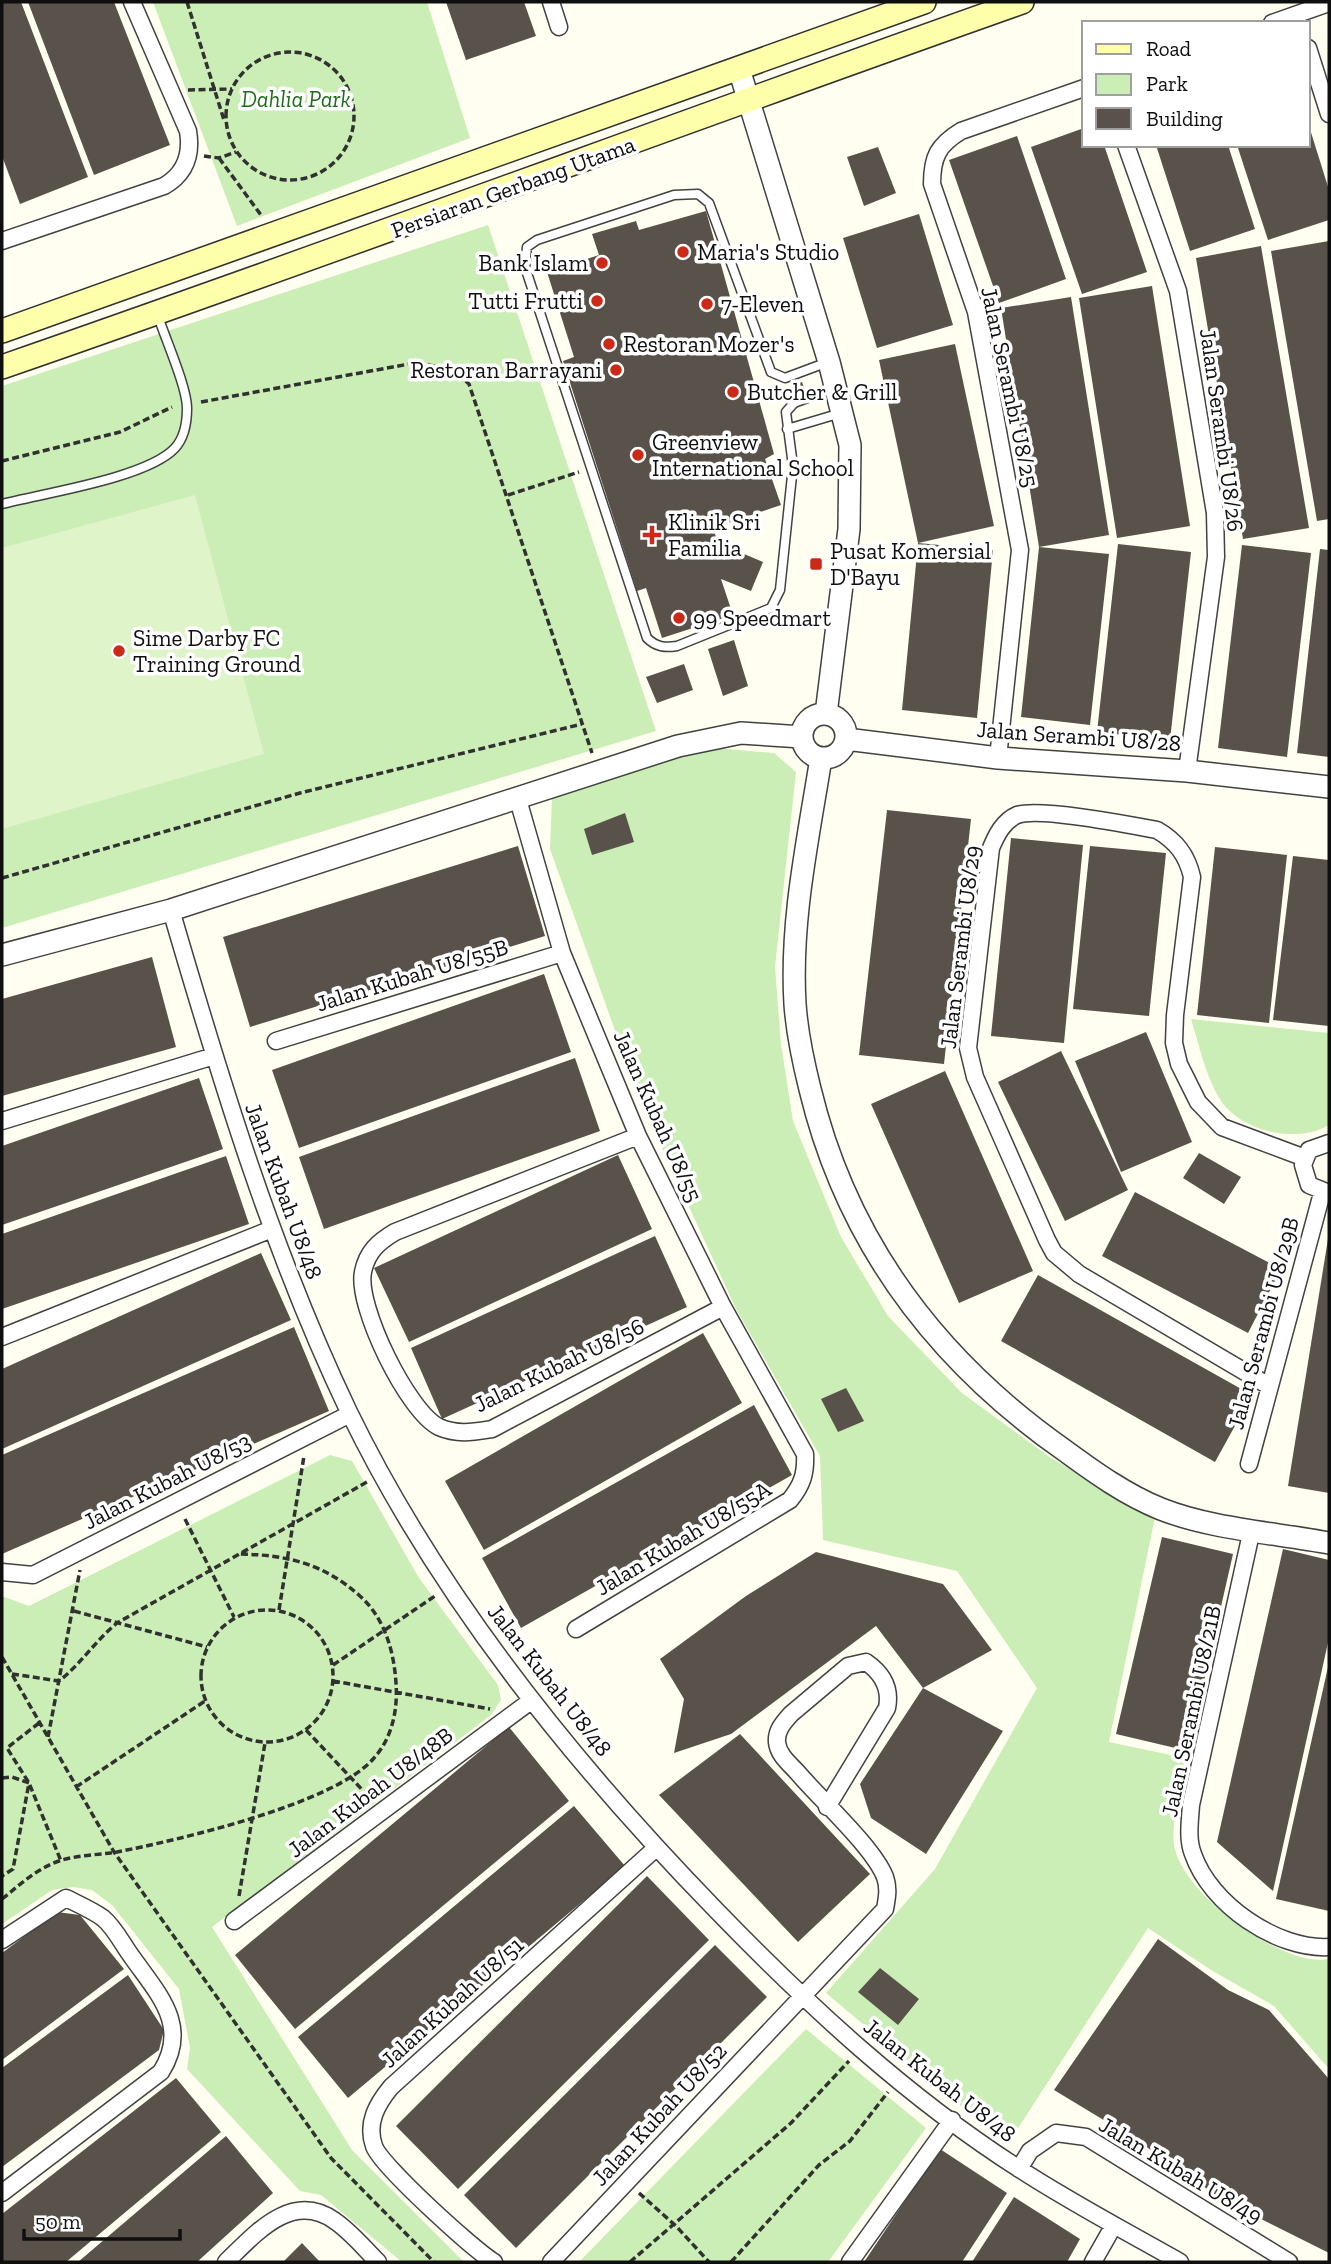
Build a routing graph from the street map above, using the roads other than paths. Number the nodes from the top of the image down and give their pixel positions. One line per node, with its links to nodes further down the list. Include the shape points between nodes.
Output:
1 (132, 2): 14 (street, via 188,131 189,153 180,174 164,186)
2 (551, 2): 7 (street)
3 (925, 2): 9 (main road, Persiaran Gerbang Utama)
4 (1022, 2): 11 (main road, Persiaran Gerbang Utama)
5 (1329, 3): 6 (street)
6 (1299, 18)
7 (559, 27)
8 (1310, 54): 12 (street)
9 (739, 69): 11 (street); 16 (main road, Persiaran Gerbang Utama)
10 (1082, 89): 27 (street, Jalan Serambi U8/25, via 961,131 945,141 932,166 932,184 976,312 1020,550)
11 (749, 100): 15 (main road, Persiaran Gerbang Utama); 17 (street)
12 (1329, 114)
13 (1127, 147): 28 (street, Jalan Serambi U8/26, via 1178,291 1214,513 1216,557)
14 (2, 241)
15 (157, 313): 18 (main road, Persiaran Gerbang Utama); 22 (lane, via 188,404 186,428 175,448 152,464 125,474)
16 (2, 331)
17 (829, 362): 19 (street); 21 (lane, via 785,378 771,372 709,203 698,194 674,195 527,247 525,267 647,638 660,646 677,646 775,603 792,480)
18 (2, 367)
19 (836, 387): 20 (street); 21 (lane, via 789,406 784,418)
20 (843, 412): 21 (lane); 23 (street, via 850,445 850,517)
21 (787, 429)
22 (2, 504)
23 (826, 715): 24 (street, via 811,718); 25 (street, via 838,720)
24 (802, 737): 26 (street, via 807,751); 32 (street, via 769,733 717,736)
25 (846, 739): 26 (street, via 840,752); 27 (street, Jalan Serambi U8/28)
26 (821, 758): 50 (street, via 797,911 795,1006 817,1119 837,1175 884,1268 954,1359 1040,1434 1160,1508)
27 (998, 758): 28 (street, Jalan Serambi U8/28)
28 (1187, 771): 29 (street, Jalan Serambi U8/28)
29 (1307, 784): 30 (street, Jalan Serambi U8/28); 31 (street, Jalan Serambi U8/28)
30 (1329, 787)
31 (1329, 795)
32 (517, 796): 33 (street); 34 (street, Jalan Kubah U8/55)
33 (171, 910): 35 (street); 37 (street, Jalan Kubah U8/48)
34 (562, 953): 36 (street, Jalan Kubah U8/55B); 39 (street, Jalan Kubah U8/55)
35 (2, 956)
36 (276, 1041)
37 (214, 1056): 38 (street); 43 (street, Jalan Kubah U8/48)
38 (2, 1121)
39 (638, 1136): 44 (street, Jalan Kubah U8/55); 44 (street, Jalan Kubah U8/56, via 379,1242 362,1274 367,1313 423,1414 437,1426 469,1433 492,1429)
40 (1329, 1143): 41 (street, via 1316,1145)
41 (1305, 1158): 42 (street, via 1305,1179); 46 (street, Jalan Serambi U8/29, via 1222,1127 1198,1102 1179,1063 1175,1015 1192,877 1189,863 1171,838 1149,828 1036,813 1015,816 1005,824 991,848 968,1048 975,1077 1047,1240 1054,1253 1079,1274)
42 (1325, 1193): 46 (street, Jalan Serambi U8/29B)
43 (272, 1229): 45 (street); 47 (street, Jalan Kubah U8/48)
44 (723, 1307): 48 (street, Jalan Kubah U8/55)
45 (2, 1337)
46 (1269, 1386): 49 (street, Jalan Serambi U8/29B)
47 (350, 1414): 52 (street, Jalan Kubah U8/53, via 33,1575); 54 (street, Jalan Kubah U8/48, via 450,1586)
48 (798, 1436): 53 (street, Jalan Kubah U8/55A, via 806,1471 790,1500)
49 (1248, 1464)
50 (1252, 1529): 51 (street); 59 (street, Jalan Serambi U8/21B, via 1191,1805 1192,1854 1207,1880 1245,1920 1274,1938)
51 (1329, 1543)
52 (2, 1572)
53 (576, 1629)
54 (532, 1700): 56 (street, Jalan Kubah U8/48); 57 (street, Jalan Kubah U8/48B)
55 (827, 1807): 55 (street, Jalan Kubah U8/52, via 781,1754 778,1732 791,1714 848,1666 866,1662 880,1674 890,1697); 60 (street, Jalan Kubah U8/52, via 878,1863 888,1895 885,1909 873,1923)
56 (656, 1848): 60 (street, Jalan Kubah U8/48); 67 (street, Jalan Kubah U8/51, via 379,2102 371,2132 380,2159)
57 (234, 1921)
58 (2, 1940): 63 (street, via 65,1898 88,1908 106,1920 163,2001 172,2020 173,2039 161,2072)
59 (1329, 1947)
60 (800, 1997): 61 (street, Jalan Kubah U8/48); 68 (street, Jalan Kubah U8/52)
61 (952, 2120): 62 (street, Jalan Kubah U8/48); 69 (street)
62 (1019, 2169): 64 (street, Jalan Kubah U8/48); 72 (street, Jalan Kubah U8/49, via 1030,2151 1056,2133 1086,2137)
63 (2, 2193)
64 (1114, 2225): 70 (street); 71 (street, Jalan Kubah U8/48)
65 (226, 2262): 66 (street, via 285,2212 319,2213 336,2221)
66 (378, 2262)
67 (495, 2262)
68 (551, 2262)
69 (850, 2262)
70 (1093, 2262)
71 (1180, 2262)
72 (1289, 2262)

